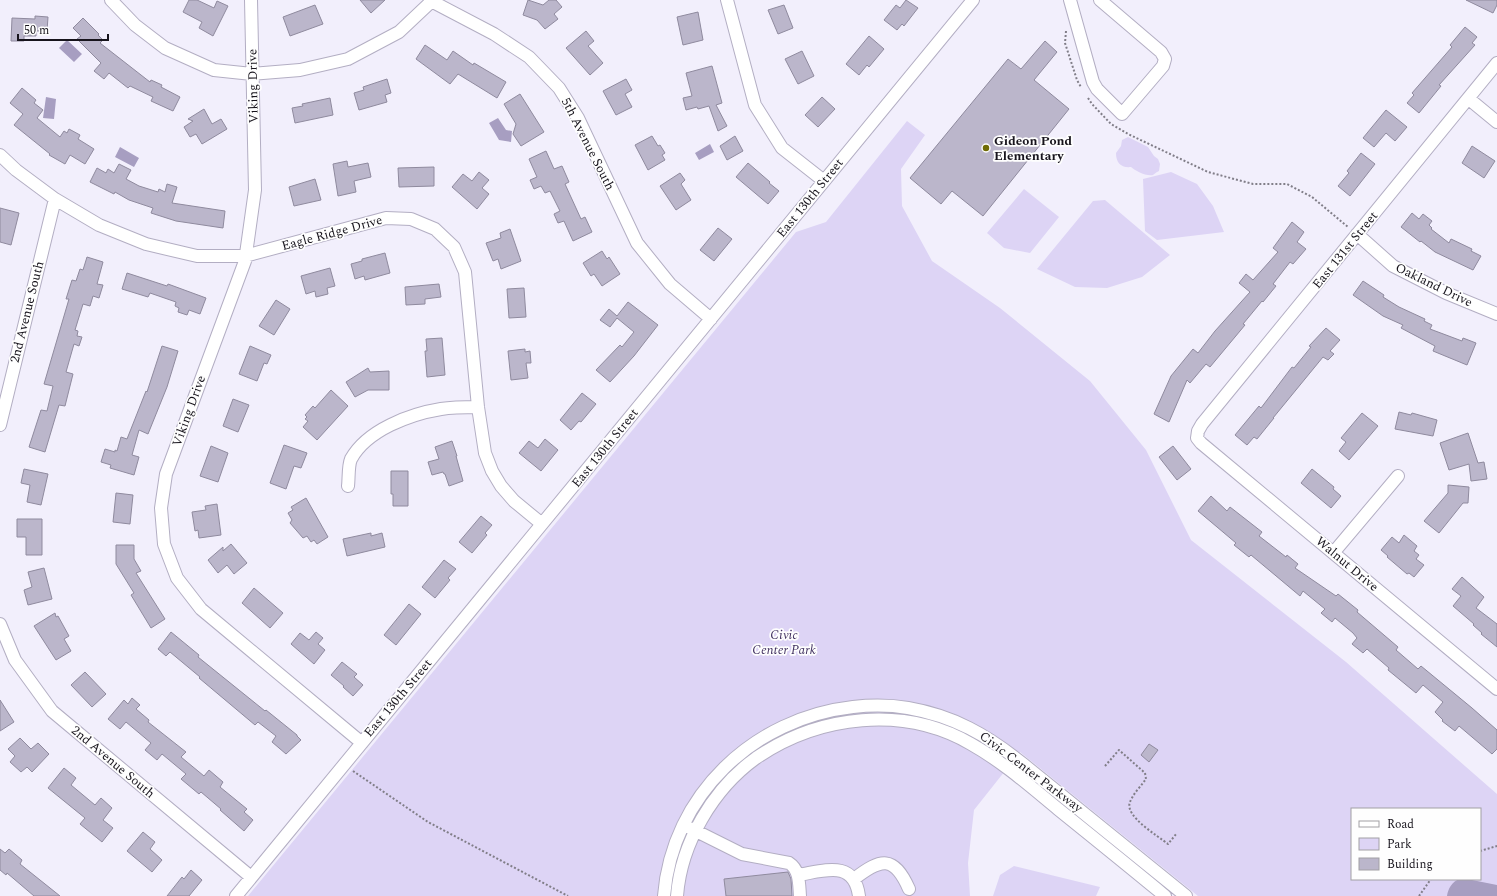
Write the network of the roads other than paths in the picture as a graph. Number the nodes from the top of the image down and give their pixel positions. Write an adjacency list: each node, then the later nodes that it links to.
1 (111, 0): 9 (street)
2 (251, 0): 9 (street, Viking Drive)
3 (727, 0): 13 (street)
4 (973, 0): 13 (street, East 130th Street)
5 (1070, 0): 6 (street)
6 (1100, 0)
7 (433, 1): 9 (street); 18 (street, 5th Avenue South)
8 (1497, 64): 10 (street, East 131st Street)
9 (252, 74): 16 (street, Viking Drive)
10 (1469, 99): 11 (street); 15 (street, East 131st Street)
11 (1497, 122)
12 (0, 156): 14 (street, Eagle Ridge Drive)
13 (824, 181): 18 (street, East 130th Street)
14 (55, 199): 16 (street, Eagle Ridge Drive); 20 (street, 2nd Avenue South)
15 (1357, 234): 17 (street, Oakland Drive); 21 (street, East 131st Street)
16 (245, 256): 19 (street, Eagle Ridge Drive); 28 (street, Viking Drive)
17 (1497, 314)
18 (711, 319): 24 (street, East 130th Street)
19 (478, 407): 23 (street); 24 (street, Eagle Ridge Drive)
20 (0, 425)
21 (1197, 438): 25 (street, Walnut Drive)
22 (1398, 476): 25 (street)
23 (348, 486)
24 (542, 524): 28 (street, East 130th Street)
25 (1334, 552): 27 (street, Walnut Drive)
26 (0, 624): 32 (street, 2nd Avenue South)
27 (1497, 689)
28 (362, 743): 32 (street, East 130th Street)
29 (683, 825): 30 (street); 36 (street, Civic Center Parkway); 41 (street, Civic Center Parkway)
30 (696, 831): 31 (street); 37 (street, Civic Center Parkway); 40 (street, Civic Center Parkway)
31 (798, 875): 33 (street); 38 (street)
32 (251, 877): 35 (street, East 130th Street)
33 (854, 879): 34 (street); 39 (street)
34 (909, 889)
35 (236, 896)
36 (664, 896)
37 (677, 896)
38 (800, 896)
39 (859, 896)
40 (1165, 896)
41 (1186, 896)

